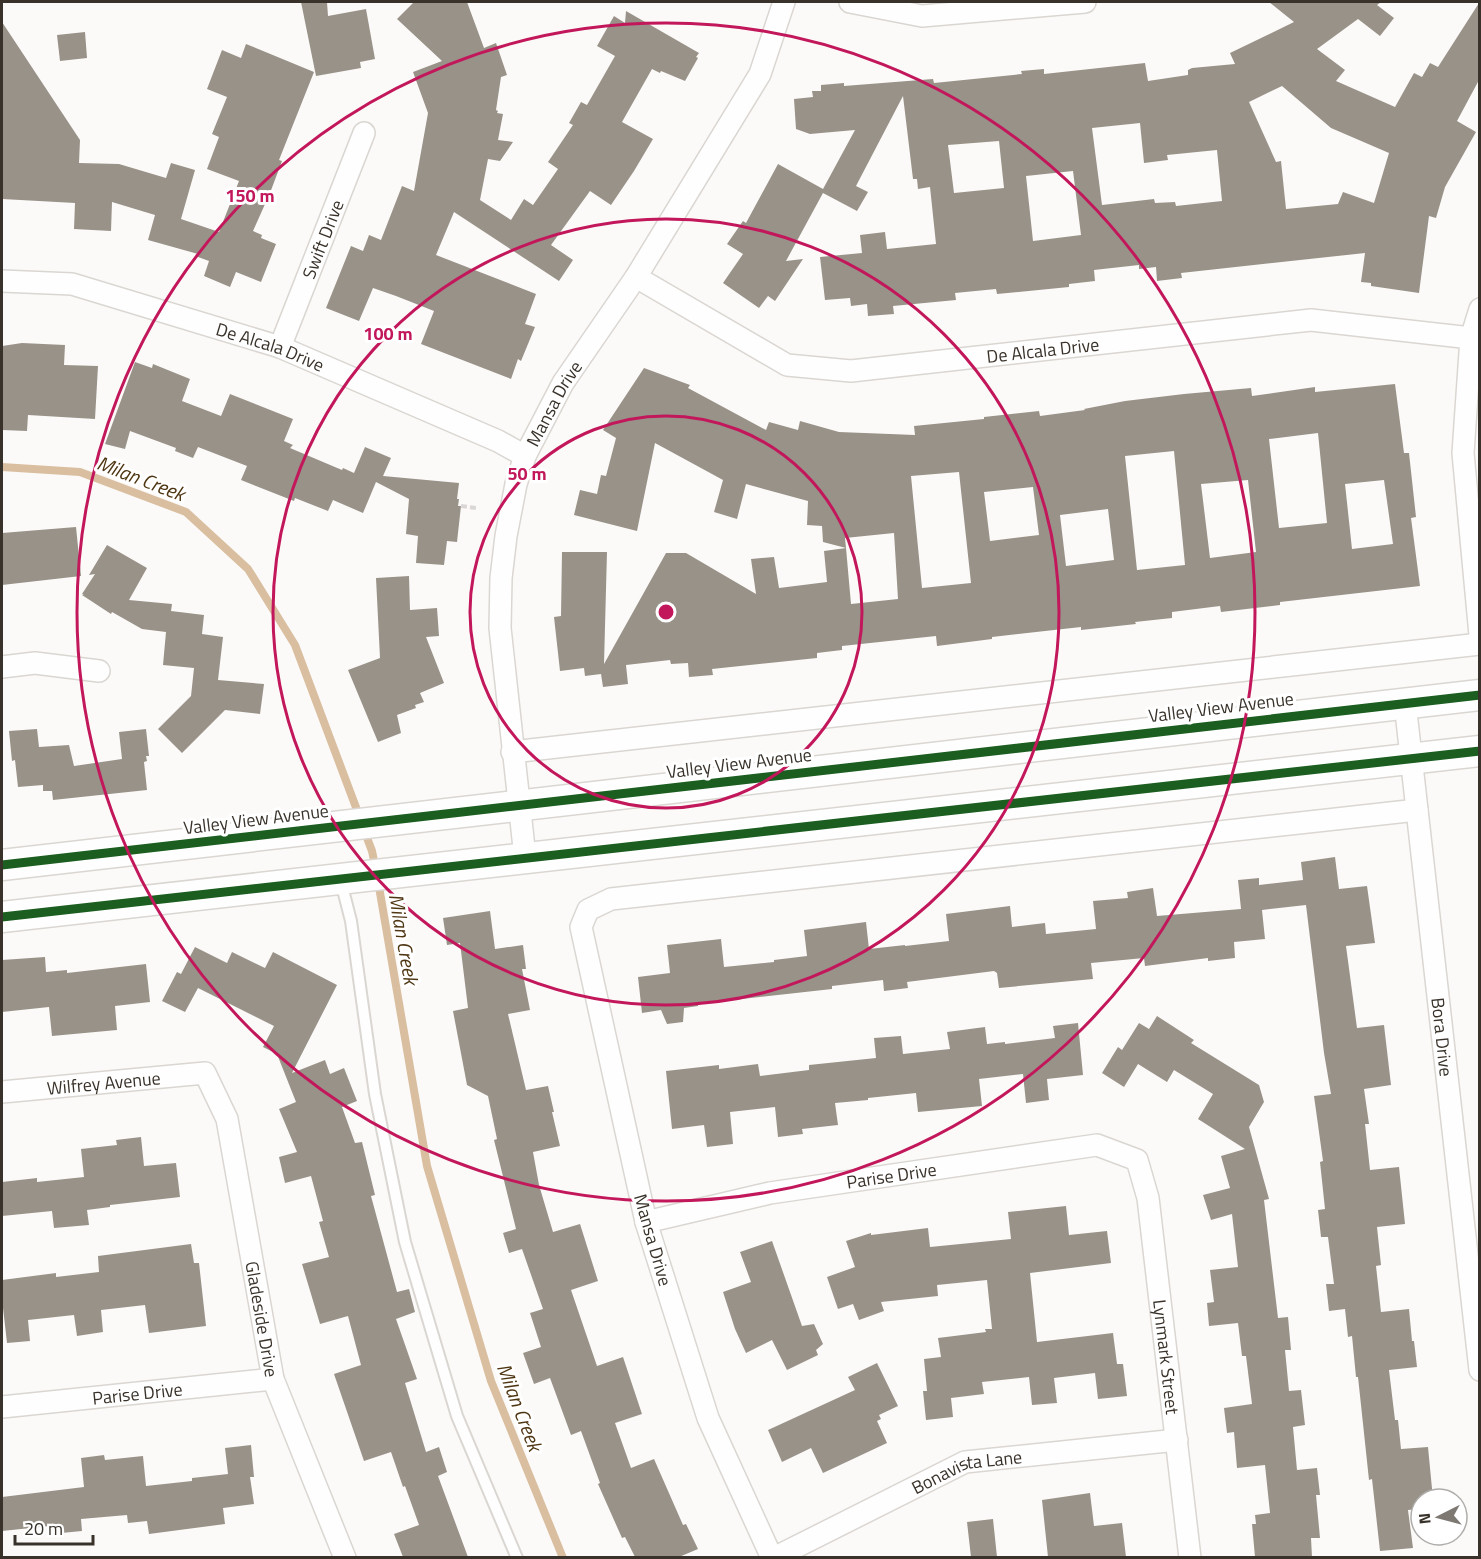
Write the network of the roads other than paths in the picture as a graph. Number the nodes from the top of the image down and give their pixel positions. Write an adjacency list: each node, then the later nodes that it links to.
1 (784, 2): 5 (street, Mansa Drive)
2 (850, 2): 3 (street)
3 (1085, 2)
4 (364, 134): 9 (street, Swift Drive)
5 (636, 277): 8 (street, De Alcala Drive); 10 (street, Mansa Drive)
6 (2, 281): 9 (street, De Alcala Drive)
7 (1479, 309): 8 (street)
8 (1471, 338): 11 (street)
9 (280, 347): 10 (street, De Alcala Drive)
10 (525, 456): 18 (street, Mansa Drive)
11 (1479, 635)
12 (1479, 644): 18 (street, Valley View Avenue)
13 (2, 667): 14 (street)
14 (99, 671)
15 (1479, 694): 16 (main road, Valley View Avenue)
16 (1405, 703): 19 (street, Bora Drive); 20 (main road, Valley View Avenue)
17 (1479, 751): 19 (main road)
18 (512, 752): 20 (street, Mansa Drive)
19 (1411, 758): 21 (street, Bora Drive); 22 (main road)
20 (518, 805): 22 (street, Mansa Drive); 23 (main road, Valley View Avenue)
21 (1417, 810): 29 (street, Mansa Drive); 30 (street, Bora Drive)
22 (525, 857): 24 (main road)
23 (2, 865)
24 (340, 878): 25 (main road); 35 (lane)
25 (2, 917)
26 (205, 1073): 27 (street, Wilfrey Avenue); 31 (street, Gladeside Drive)
27 (2, 1092)
28 (1137, 1160): 29 (street, Parise Drive); 33 (street, Lynmark Street)
29 (646, 1222): 36 (street, Mansa Drive)
30 (1479, 1370)
31 (273, 1379): 32 (street, Parise Drive); 34 (street, Gladeside Drive)
32 (2, 1407)
33 (1177, 1440): 36 (street, Bonavista Lane); 37 (street, Lynmark Street)
34 (345, 1557)
35 (517, 1557)
36 (773, 1557)
37 (1190, 1557)

